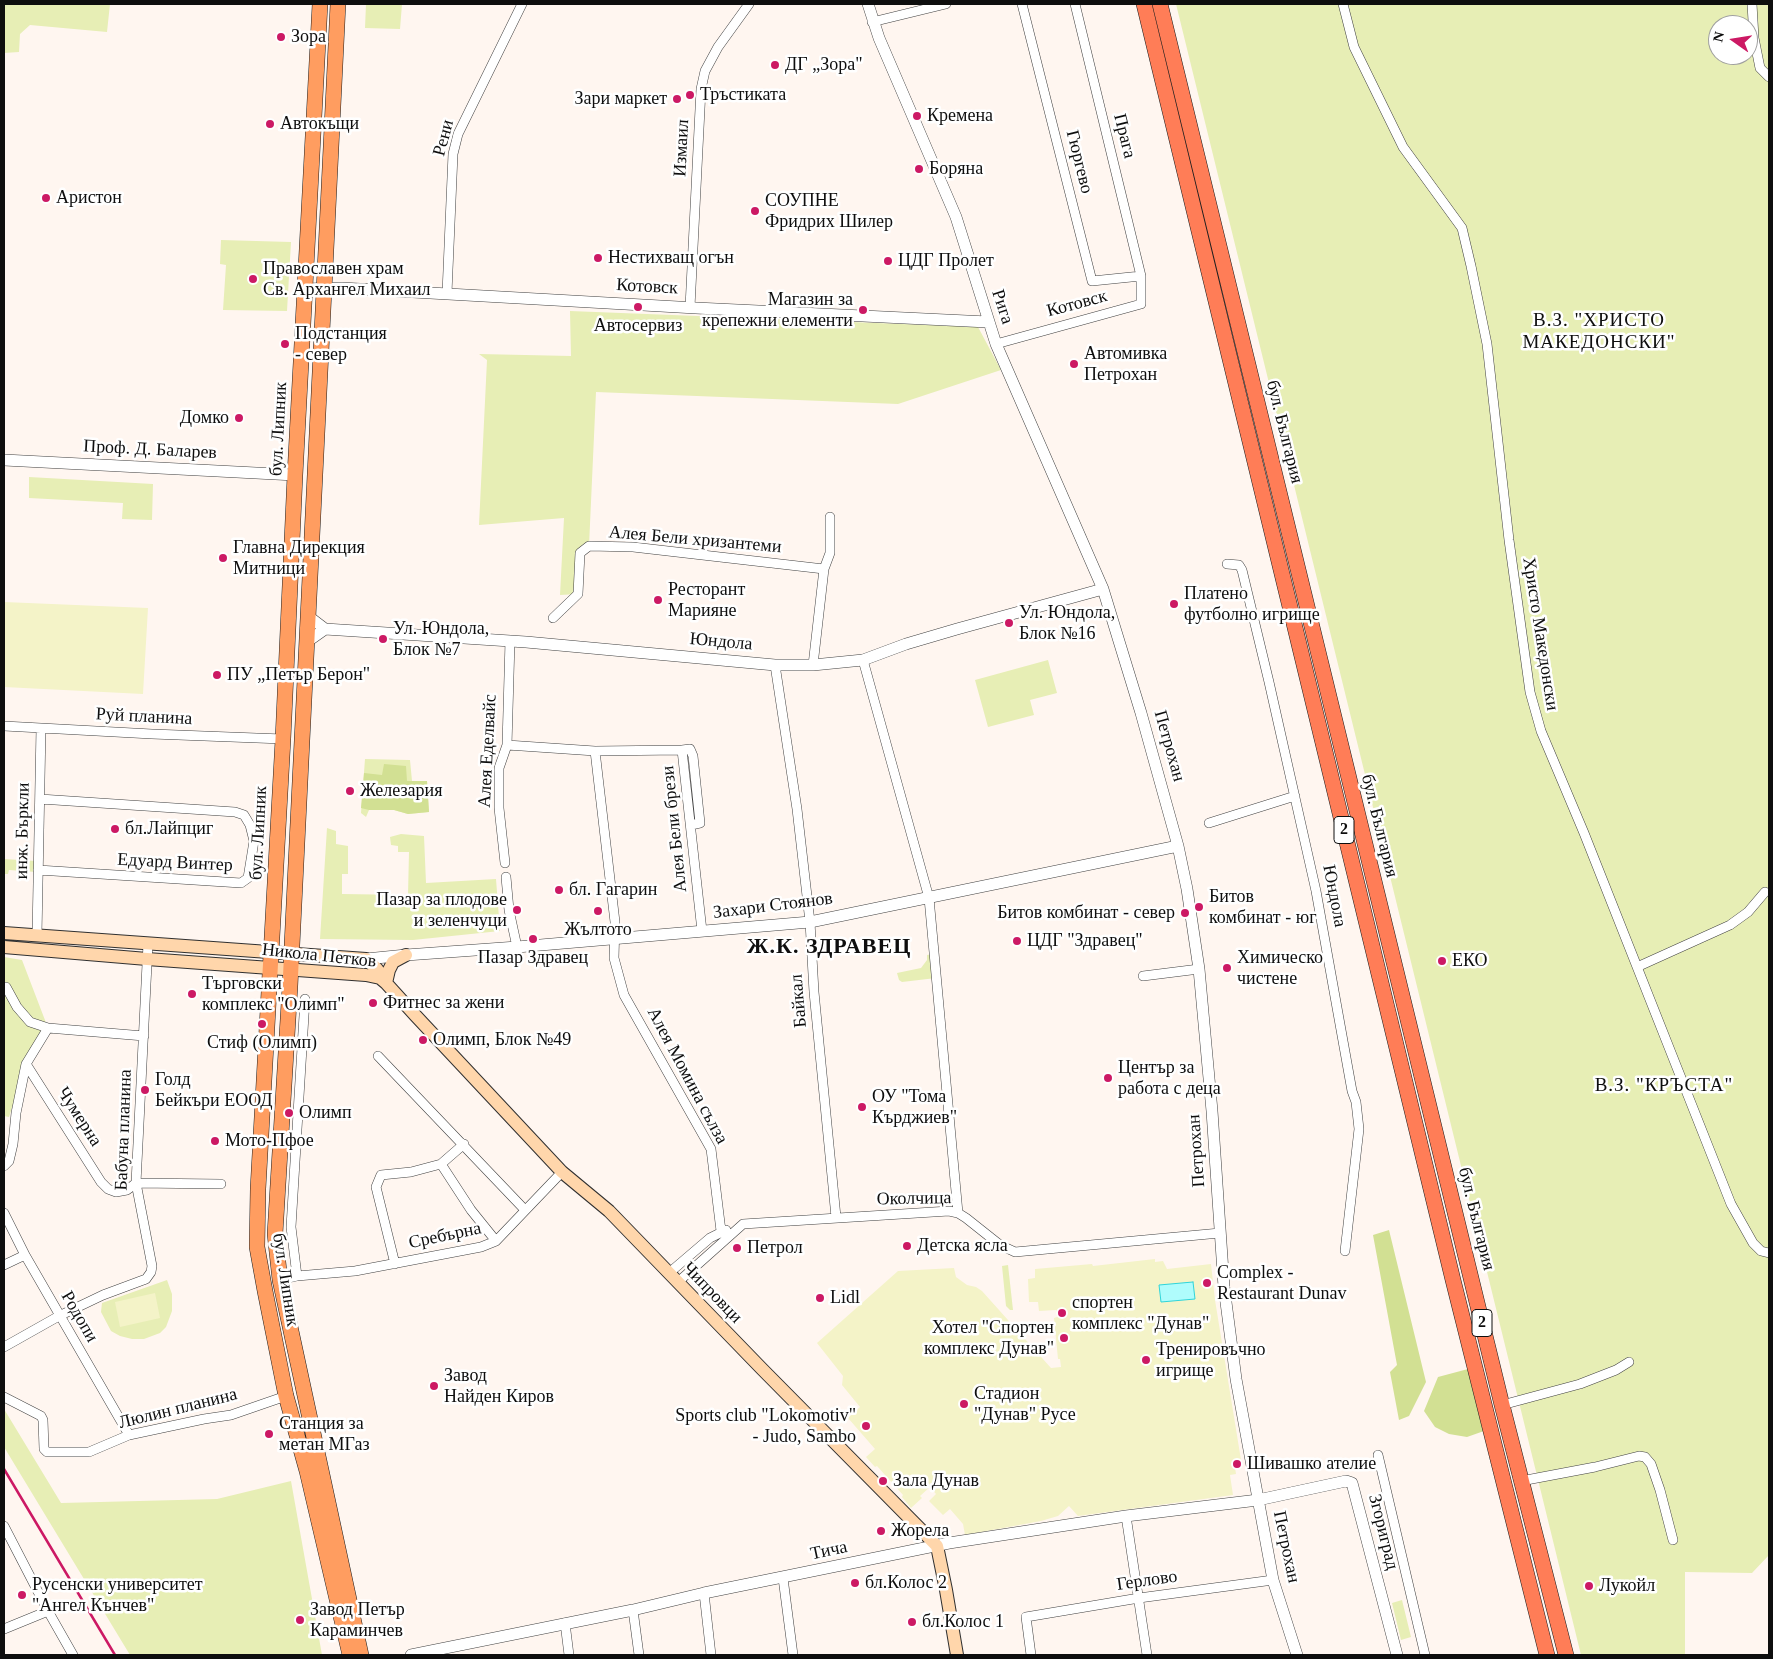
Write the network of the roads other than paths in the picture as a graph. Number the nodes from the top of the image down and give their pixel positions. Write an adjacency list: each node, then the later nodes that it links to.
1 (320, 4): 17 (main road, бул. Липник)
2 (338, 4): 16 (main road, бул. Липник)
3 (522, 4): 18 (street, Рени)
4 (749, 4): 19 (street, Измаил)
5 (868, 4): 13 (street, Рига)
6 (946, 4): 13 (street)
7 (1022, 4): 15 (street, Гюргево)
8 (1075, 4): 15 (street, Прага)
9 (1144, 4): 133 (highway, бул. България / 2)
10 (1160, 4): 102 (highway, бул. България / 2)
11 (1343, 4): 63 (street, Христо Македонски)
12 (1752, 4): 14 (street)
13 (872, 22): 20 (street, Рига)
14 (1769, 77)
15 (1141, 276): 21 (street, Котовск)
16 (323, 288): 17 (street, Котовск); 18 (street, Котовск); 28 (main road, бул. Липник)
17 (305, 289): 23 (main road, бул. Липник)
18 (447, 293): 19 (street, Котовск)
19 (690, 307): 20 (street, Котовск)
20 (988, 322): 21 (street, Рига)
21 (996, 344): 27 (street, Рига)
22 (4, 460): 23 (street, Проф. Д. Баларев)
23 (295, 475): 38 (main road, бул. Липник)
24 (830, 517): 26 (street)
25 (1228, 564): 41 (street, Юндола)
26 (824, 569): 29 (street, Алея Бели хризантеми); 35 (street)
27 (1103, 590): 33 (street, Юндола); 44 (street, Петрохан)
28 (308, 616): 30 (street); 31 (main road, бул. Липник)
29 (553, 618)
30 (325, 629): 31 (street); 32 (street, Юндола)
31 (308, 641): 59 (main road, бул. Липник)
32 (510, 641): 34 (street, Юндола); 39 (street, Алея Еделвайс)
33 (863, 660): 35 (street, Юндола); 49 (street)
34 (775, 664): 35 (street, Юндола); 50 (street, Байкал)
35 (813, 665)
36 (4, 726): 37 (street, Руй планина)
37 (42, 728): 38 (street, Руй планина); 42 (street, инж. Бъркли)
38 (284, 739): 58 (main road, бул. Липник)
39 (507, 746): 40 (street, Алея Бели брези); 45 (street, Алея Еделвайс)
40 (595, 751): 51 (street, Алея Бели брези); 54 (street)
41 (1295, 796): 43 (street); 89 (street, Юндола)
42 (40, 799): 46 (street, инж. Бъркли); 46 (street, Едуард Винтер)
43 (1209, 823)
44 (1178, 846): 49 (street, Захари Стоянов); 65 (street, Петрохан)
45 (505, 863)
46 (38, 870): 53 (street, инж. Бъркли)
47 (506, 876): 57 (street)
48 (1765, 892): 63 (street)
49 (929, 898): 50 (street, Захари Стоянов); 83 (street)
50 (810, 922): 51 (street, Захари Стоянов); 84 (street, Байкал)
51 (702, 931): 54 (street, Захари Стоянов)
52 (4, 933): 53 (main road, Никола Петков)
53 (37, 935): 55 (main road, Никола Петков)
54 (615, 940): 57 (street, Захари Стоянов); 86 (street, Алея Момина сълза)
55 (148, 944): 58 (main road, Никола Петков); 61 (street, Бабуна планина)
56 (4, 947): 61 (main road, Никола Петков)
57 (517, 948): 60 (street, Захари Стоянов)
58 (271, 953): 59 (main road, Никола Петков); 64 (main road, бул. Липник)
59 (292, 954): 62 (main road, Никола Петков); 66 (main road, бул. Липник)
60 (406, 955): 62 (street, Захари Стоянов); 68 (main road)
61 (148, 959): 64 (main road, Никола Петков); 72 (street, Бабуна планина)
62 (366, 960): 68 (main road, Никола Петков)
63 (1637, 967): 90 (street, Христо Македонски)
64 (270, 968): 66 (main road, Никола Петков); 100 (main road, бул. Липник)
65 (1199, 969): 67 (street); 87 (street, Петрохан)
66 (291, 970): 68 (main road, Никола Петков); 96 (main road, бул. Липник)
67 (1143, 976)
68 (386, 983): 78 (main road, Чипровци)
69 (4, 987): 71 (street)
70 (305, 999): 94 (street)
71 (48, 1028): 72 (street); 74 (street)
72 (144, 1036): 79 (street, Бабуна планина)
73 (378, 1056): 75 (street)
74 (26, 1064): 77 (street); 79 (street, Чумерна)
75 (464, 1144): 76 (street); 81 (street)
76 (441, 1164): 88 (street); 92 (street)
77 (4, 1166)
78 (562, 1172): 81 (street, Сребърна); 95 (main road, Чипровци)
79 (136, 1183): 80 (street, Чумерна); 97 (street, Бабуна планина)
80 (221, 1184)
81 (526, 1210): 88 (street, Сребърна)
82 (4, 1213): 91 (street, Родопи)
83 (958, 1213): 84 (street, Околчица); 87 (street, Околчица)
84 (836, 1217): 85 (street, Околчица)
85 (742, 1224): 86 (street, Околчица); 95 (street)
86 (721, 1231): 95 (street)
87 (1220, 1233): 106 (street, Петрохан)
88 (496, 1241): 92 (street, Сребърна)
89 (1345, 1251)
90 (1769, 1253)
91 (25, 1255): 93 (street); 97 (street, Родопи)
92 (395, 1264): 94 (street, Сребърна)
93 (4, 1265)
94 (297, 1276): 96 (street, Сребърна)
95 (674, 1278): 110 (main road, Чипровци)
96 (280, 1280): 121 (main road, бул. Липник)
97 (59, 1316): 98 (street, Бабуна планина); 103 (street, Родопи)
98 (4, 1346)
99 (1629, 1362): 102 (street)
100 (286, 1396): 103 (street, Люлин планина); 120 (main road, бул. Липник)
101 (4, 1397): 103 (street, Люлин планина)
102 (1502, 1405): 105 (highway, бул. България / 2)
103 (129, 1436)
104 (1378, 1455): 132 (street)
105 (1521, 1481): 109 (street); 134 (highway, бул. България / 2)
106 (1258, 1500): 107 (street, Тича); 112 (street, Петрохан); 131 (street, Згориград)
107 (1126, 1516): 110 (street, Тича); 114 (street)
108 (4, 1526): 116 (street)
109 (1673, 1540)
110 (937, 1546): 111 (street, Тича); 127 (main road)
111 (783, 1578): 113 (street, Тича); 126 (street)
112 (1273, 1580): 114 (street, Герлово); 130 (street, Петрохан)
113 (704, 1593): 115 (street, Тича); 125 (street)
114 (1139, 1598): 128 (street, Герлово); 129 (street)
115 (633, 1610): 117 (street, Тича); 124 (street)
116 (48, 1611): 118 (street); 119 (street)
117 (565, 1623): 122 (street, Тича); 123 (street)
118 (4, 1629)
119 (73, 1655)
120 (350, 1655)
121 (361, 1655)
122 (411, 1655)
123 (569, 1655)
124 (639, 1655)
125 (711, 1655)
126 (793, 1655)
127 (957, 1655)
128 (1031, 1655)
129 (1147, 1655)
130 (1297, 1655)
131 (1396, 1655)
132 (1425, 1655)
133 (1547, 1655)
134 (1566, 1655)

